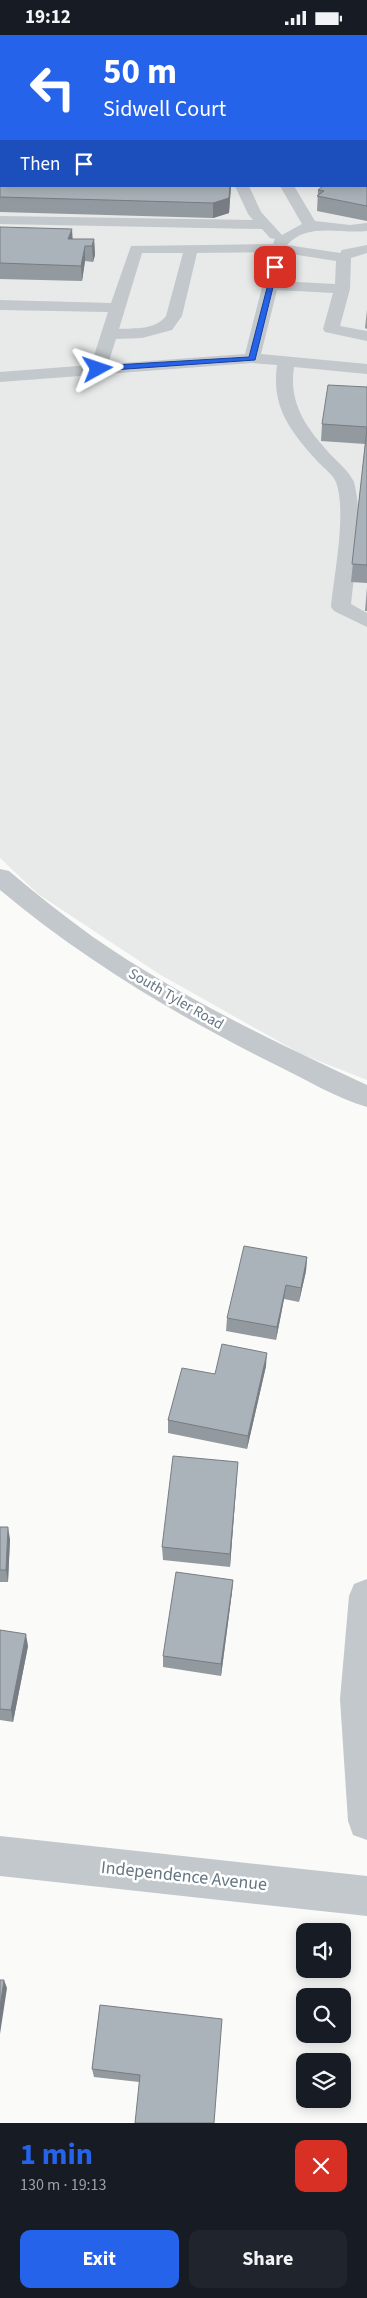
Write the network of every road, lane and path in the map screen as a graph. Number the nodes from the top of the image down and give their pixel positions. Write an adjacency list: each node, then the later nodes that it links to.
1 (242, 187): 4 (street)
2 (288, 187): 5 (street)
3 (0, 220): 4 (street)
4 (266, 225): 7 (street)
5 (310, 225): 6 (street); 7 (street)
6 (367, 227)
7 (280, 245): 8 (street); 10 (street); 11 (street)
8 (191, 249): 14 (street); 15 (street)
9 (367, 249): 10 (street)
10 (344, 258): 12 (street)
11 (270, 285): 12 (street); 17 (street)
12 (342, 289): 16 (street)
13 (0, 305): 14 (street)
14 (118, 308): 15 (street)
15 (109, 334): 20 (street)
16 (367, 336)
17 (252, 358): 18 (street); 20 (street)
18 (286, 362): 19 (street); 22 (street)
19 (365, 363)
20 (98, 369): 21 (street)
21 (0, 377)
22 (367, 621)
23 (0, 877): 24 (street, South Tyler Road)
24 (367, 1097)
25 (367, 1596): 26 (street)
26 (367, 1821)
27 (0, 1856): 28 (street, Independence Avenue)
28 (367, 1896)

